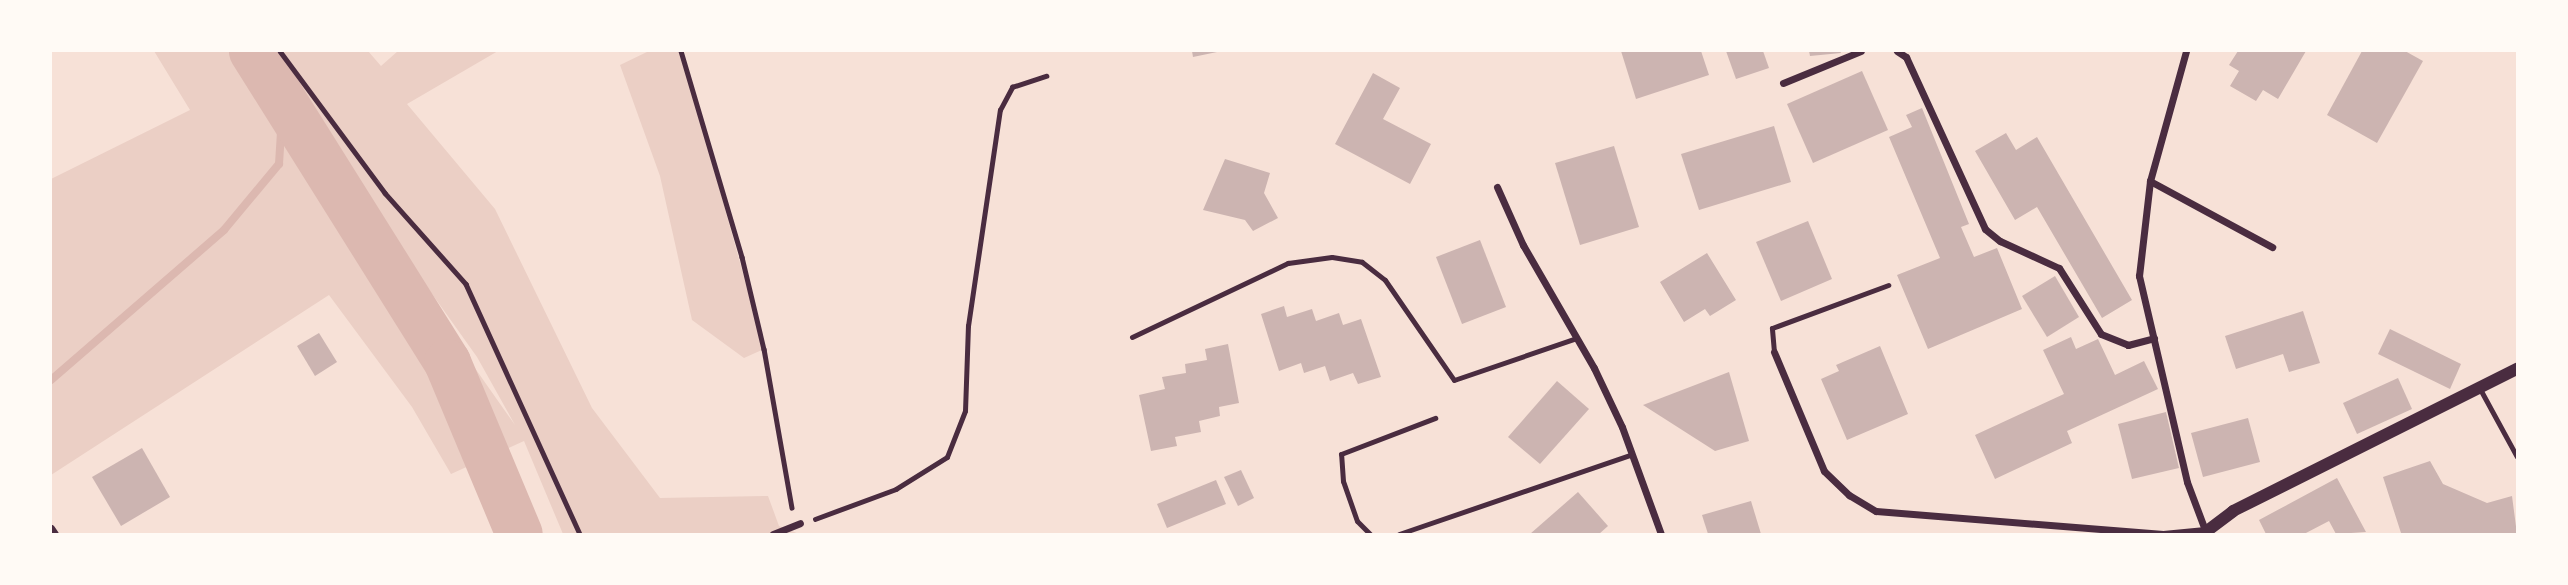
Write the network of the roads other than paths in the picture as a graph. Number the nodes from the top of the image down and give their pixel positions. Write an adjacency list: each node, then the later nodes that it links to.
1 (1861, 51): 4 (street)
2 (1897, 51): 11 (street)
3 (2186, 51): 5 (street)
4 (1783, 83)
5 (2150, 181): 7 (street); 11 (street)
6 (1497, 187): 10 (street)
7 (2272, 247)
8 (1888, 285): 12 (lane)
9 (1132, 337): 10 (lane)
10 (1577, 338): 16 (street)
11 (2154, 338): 20 (street)
12 (1774, 352): 20 (street)
13 (2517, 369): 14 (street)
14 (2479, 387): 17 (lane); 20 (street)
15 (1435, 418): 23 (lane)
16 (1632, 454): 24 (lane); 25 (street)
17 (2517, 457)
18 (800, 523): 22 (street)
19 (51, 527): 21 (street)
20 (2204, 532)
21 (55, 534)
22 (773, 534)
23 (1370, 534)
24 (1399, 534)
25 (1661, 534)

